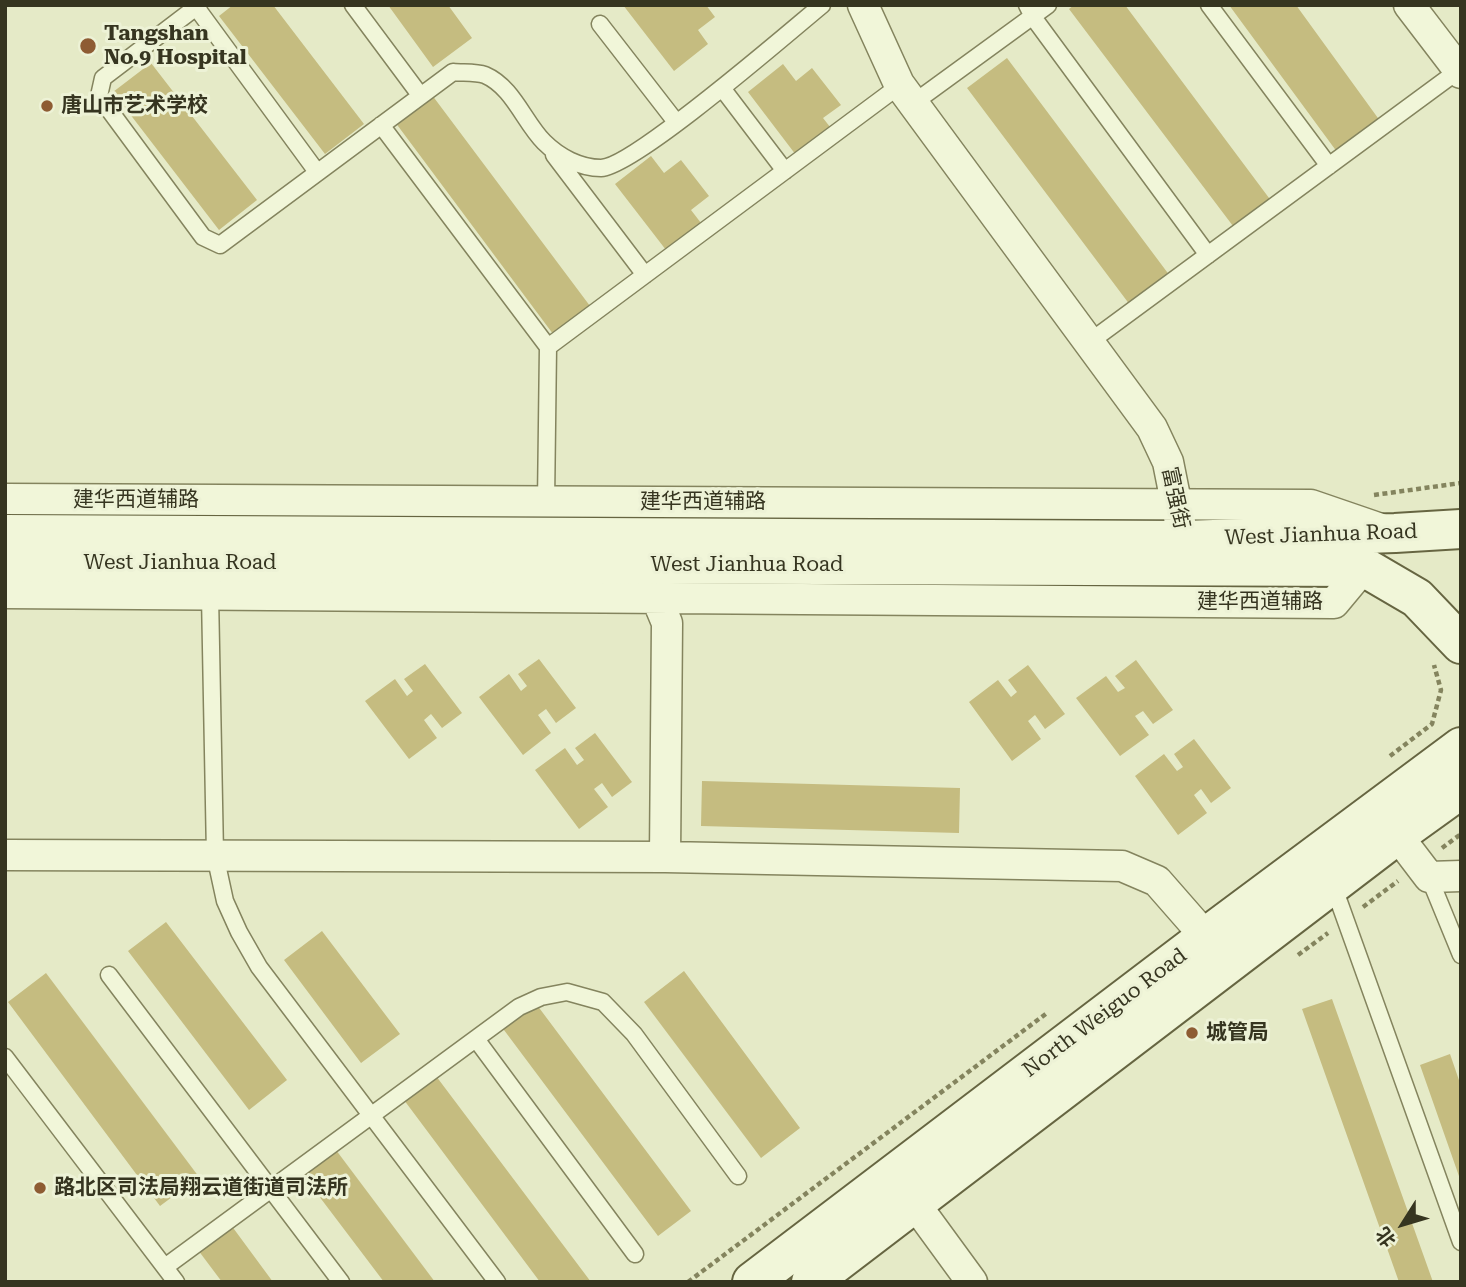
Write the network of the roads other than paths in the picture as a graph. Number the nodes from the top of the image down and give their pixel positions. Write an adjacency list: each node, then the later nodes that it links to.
1 (352, 5): 14 (lane)
2 (822, 5): 12 (lane)
3 (863, 5): 13 (street, 富强街)
4 (873, 5): 13 (street, 富强街)
5 (1048, 5): 9 (lane)
6 (1209, 5): 18 (lane)
7 (1409, 5): 11 (street)
8 (197, 6): 20 (lane); 20 (lane)
9 (1030, 11): 13 (lane); 21 (lane)
10 (600, 24): 15 (lane)
11 (1460, 71): 18 (lane)
12 (722, 88): 15 (lane); 19 (lane)
13 (908, 88): 19 (lane); 23 (street, 富强街); 27 (street, 富强街)
14 (420, 95): 16 (lane); 17 (lane)
15 (676, 122): 17 (lane)
16 (380, 125): 20 (lane); 24 (lane)
17 (544, 142): 22 (lane)
18 (1329, 166): 21 (lane)
19 (785, 171): 22 (lane)
20 (317, 172)
21 (1208, 255): 23 (lane)
22 (645, 275): 24 (lane)
23 (1095, 338): 27 (street, 富强街)
24 (548, 347): 26 (lane)
25 (5, 499): 26 (street, 建华西道辅路)
26 (546, 502): 27 (street, 建华西道辅路)
27 (1182, 516): 28 (main road, West Jianhua Road); 29 (main road, West Jianhua Road)
28 (1461, 529)
29 (5, 534)
30 (5, 562): 31 (main road, West Jianhua Road)
31 (624, 565): 32 (main road, West Jianhua Road); 35 (street)
32 (1364, 567): 35 (street, 建华西道辅路); 36 (main road, West Jianhua Road)
33 (5, 593): 34 (street, 建华西道辅路)
34 (210, 595): 35 (street, 建华西道辅路); 41 (lane)
35 (657, 599): 42 (street)
36 (1446, 649)
37 (1461, 747): 46 (main road, North Weiguo Road)
38 (1461, 789): 39 (main road, North Weiguo Road)
39 (1397, 835): 44 (street); 45 (main road, North Weiguo Road)
40 (5, 855): 41 (street)
41 (215, 855): 42 (street); 51 (lane)
42 (665, 857): 46 (street)
43 (1461, 876): 44 (street)
44 (1429, 877): 47 (lane)
45 (1333, 885): 54 (main road, North Weiguo Road); 55 (lane)
46 (1206, 937): 61 (main road, North Weiguo Road)
47 (1461, 955)
48 (109, 975): 53 (lane)
49 (476, 1039): 51 (lane); 52 (lane); 56 (lane)
50 (5, 1057): 57 (lane)
51 (373, 1115): 53 (lane); 60 (lane)
52 (738, 1176)
53 (271, 1189): 57 (lane); 59 (lane)
54 (915, 1204): 62 (main road, North Weiguo Road); 63 (street)
55 (1461, 1242)
56 (635, 1254)
57 (165, 1267): 58 (lane)
58 (176, 1282)
59 (341, 1282)
60 (497, 1282)
61 (752, 1282)
62 (811, 1282)
63 (972, 1282)

